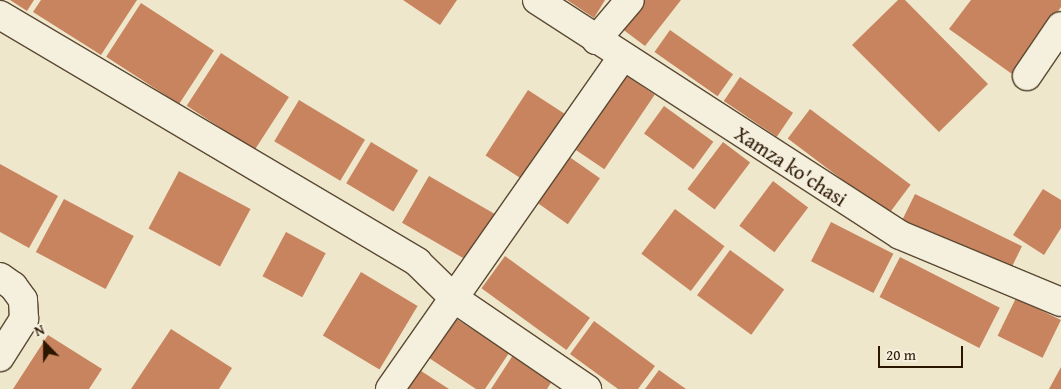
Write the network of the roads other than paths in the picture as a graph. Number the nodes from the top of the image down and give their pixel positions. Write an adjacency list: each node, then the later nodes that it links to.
1 (537, 0): 5 (street, Xamza ko'chasi)
2 (630, 0): 5 (street)
3 (0, 15): 9 (street)
4 (1061, 26): 7 (street)
5 (596, 40): 6 (street, Xamza ko'chasi)
6 (622, 58): 9 (street); 10 (street, Xamza ko'chasi)
7 (1027, 76)
8 (0, 277): 11 (street)
9 (455, 299): 12 (street); 13 (street)
10 (1061, 302)
11 (0, 356)
12 (390, 389)
13 (587, 389)

